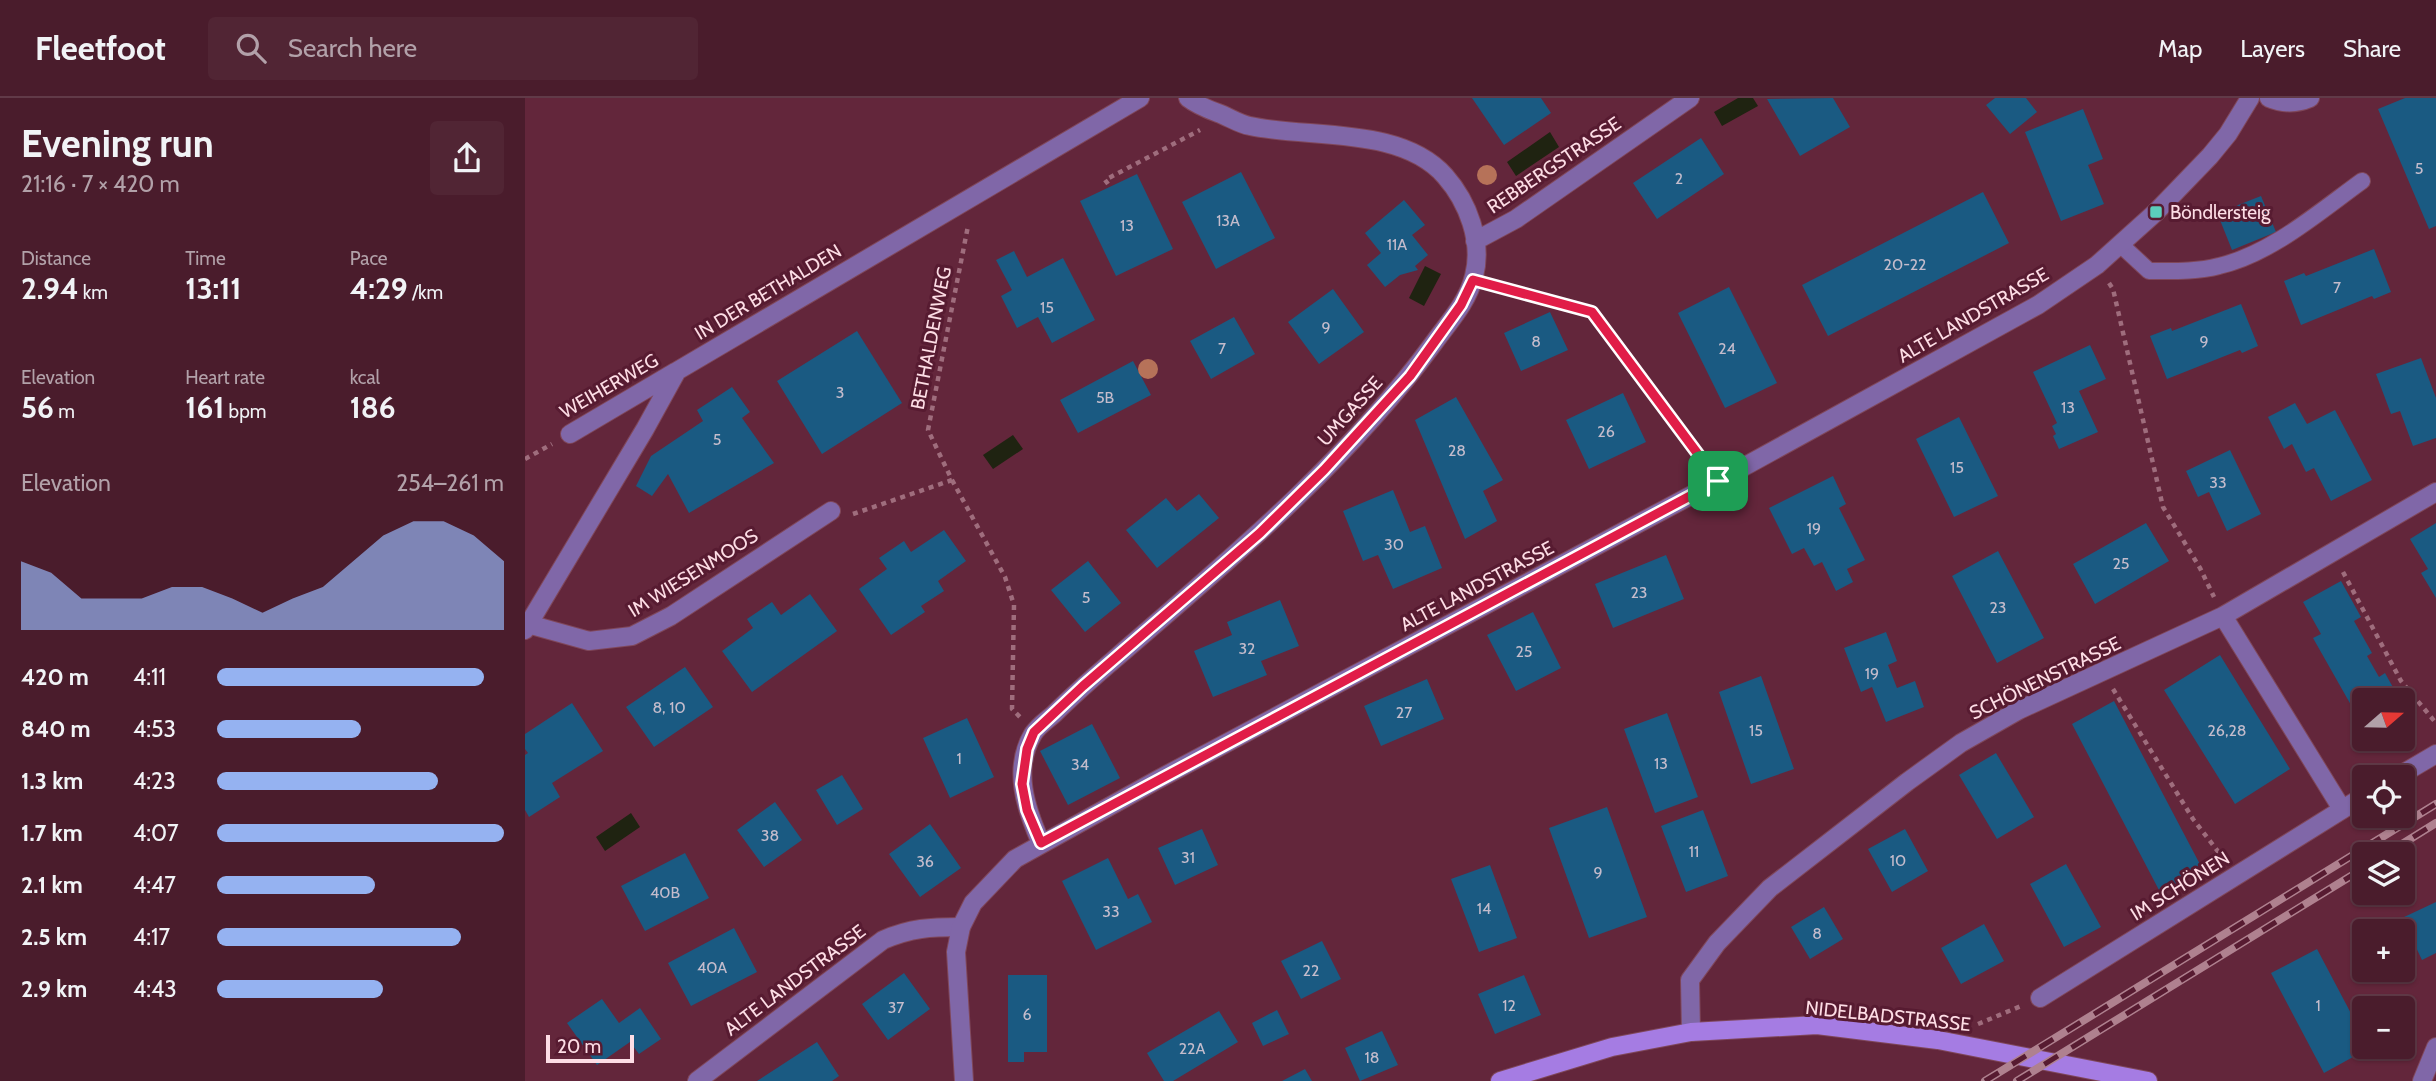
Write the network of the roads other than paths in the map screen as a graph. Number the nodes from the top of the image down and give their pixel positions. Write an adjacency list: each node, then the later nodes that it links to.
1 (1140, 98): 10 (street, IN DER BETHALDEN)
2 (1188, 98): 8 (street, UMGASSE)
3 (1690, 98): 8 (street, REBBERGSTRASSE)
4 (2250, 98): 9 (street, ALTE LANDSTRASSE)
5 (2269, 98): 6 (street)
6 (2310, 98)
7 (2361, 181): 9 (lane)
8 (1475, 241): 20 (street, UMGASSE)
9 (2122, 245): 20 (street, ALTE LANDSTRASSE)
10 (677, 371): 11 (street, WEIHERWEG); 15 (street)
11 (570, 434)
12 (2436, 492): 14 (street, SCHÖNENSTRASSE)
13 (831, 510): 15 (street, IM WIESENMOOS)
14 (2223, 616): 19 (street); 23 (street, SCHÖNENSTRASSE)
15 (527, 627)
16 (2436, 754): 17 (street)
17 (2415, 766)
18 (2352, 803): 19 (street, IM SCHÖNEN)
19 (2342, 809): 22 (street, IM SCHÖNEN)
20 (1041, 843): 21 (street, ALTE LANDSTRASSE)
21 (961, 927): 25 (street, ALTE LANDSTRASSE); 26 (street)
22 (2040, 998)
23 (1691, 1032): 27 (main road, NIDELBADSTRASSE); 28 (main road, NIDELBADSTRASSE)
24 (2436, 1047): 29 (street)
25 (704, 1079)
26 (964, 1081)
27 (1500, 1081)
28 (2148, 1081)
29 (2422, 1081)

